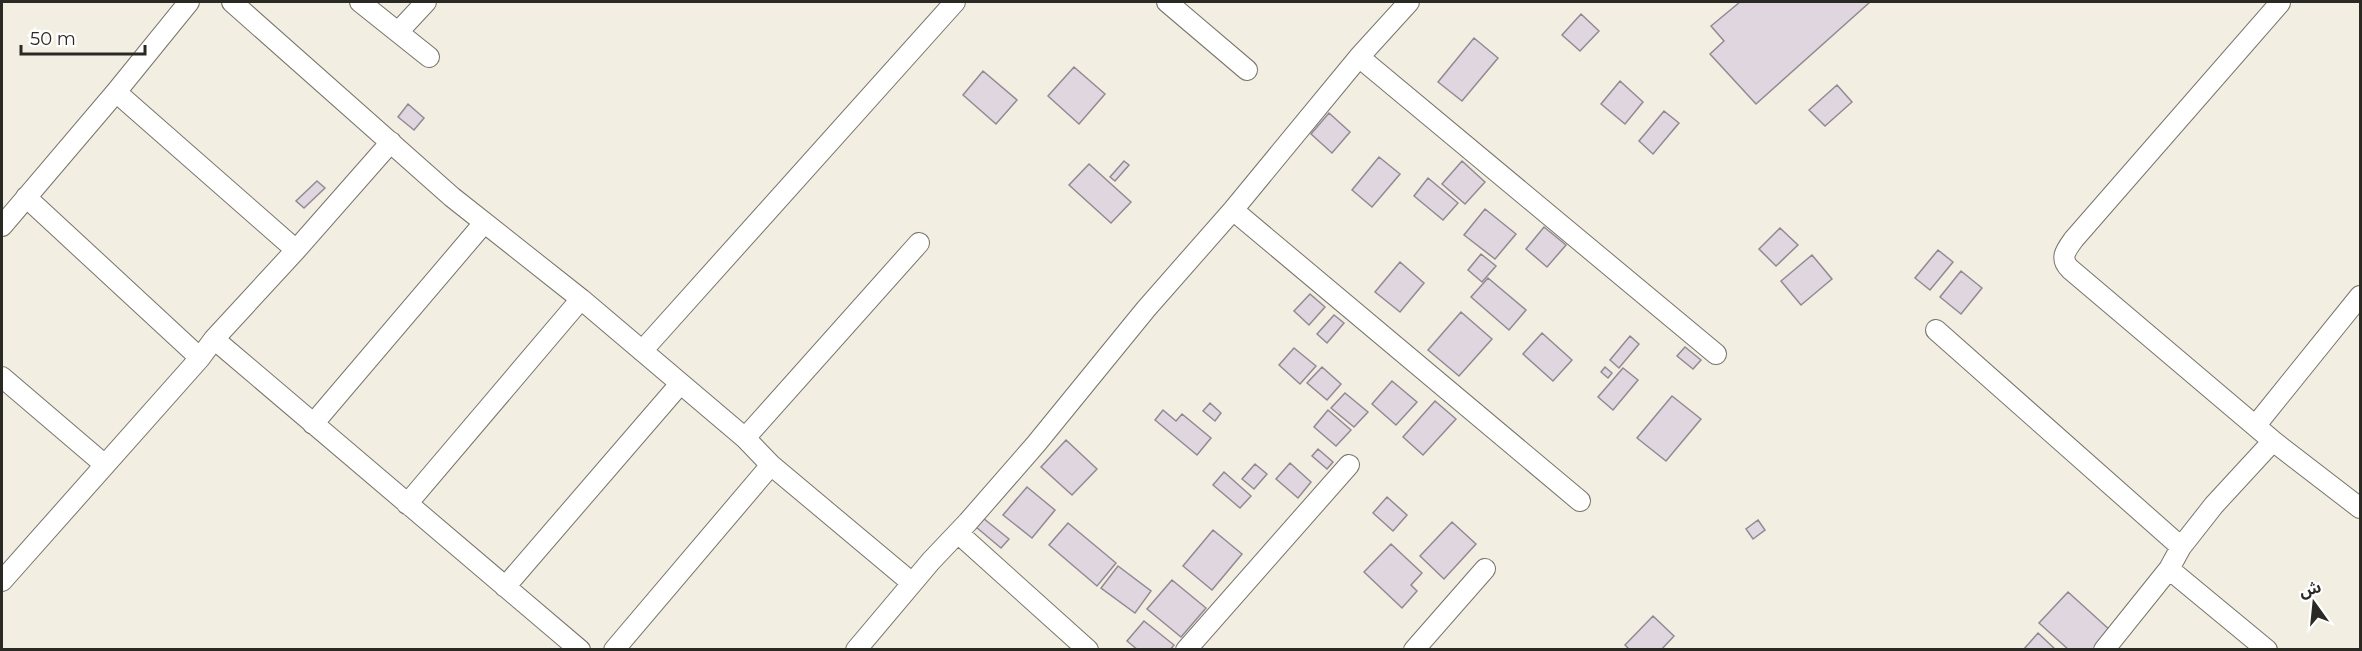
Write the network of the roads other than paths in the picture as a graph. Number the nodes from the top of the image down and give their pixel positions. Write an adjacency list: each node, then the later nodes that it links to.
1 (189, 2): 13 (street)
2 (232, 2): 14 (street)
3 (360, 2): 9 (street)
4 (426, 2): 9 (street)
5 (955, 2): 25 (street)
6 (1167, 2): 12 (street)
7 (1410, 2): 11 (street)
8 (2280, 3): 31 (street)
9 (398, 32): 10 (street)
10 (429, 57)
11 (1359, 57): 16 (street); 26 (street)
12 (1247, 70)
13 (116, 92): 15 (street); 20 (street)
14 (391, 142): 17 (street); 20 (street)
15 (26, 197): 18 (street); 27 (street)
16 (1233, 210): 37 (street); 40 (street)
17 (484, 223): 22 (street); 30 (street)
18 (2, 226)
19 (919, 243): 32 (street)
20 (296, 250): 24 (street)
21 (2361, 296): 31 (street)
22 (581, 299): 25 (street); 38 (street)
23 (1936, 330): 41 (street)
24 (214, 339): 27 (street); 30 (street)
25 (642, 351): 29 (street)
26 (1716, 354)
27 (200, 358): 34 (street)
28 (2, 377): 34 (street)
29 (680, 384): 32 (street); 46 (street)
30 (313, 424): 38 (street)
31 (2256, 425): 33 (street)
32 (745, 438): 35 (street)
33 (2273, 441): 39 (street); 41 (street)
34 (105, 465): 44 (street)
35 (771, 465): 45 (street); 48 (street)
36 (1349, 465): 51 (street)
37 (1580, 501)
38 (407, 504): 46 (street)
39 (2359, 505)
40 (958, 533): 45 (street); 50 (street)
41 (2181, 547): 43 (street)
42 (1485, 569): 52 (street)
43 (2169, 569): 53 (street); 54 (street)
44 (4, 574)
45 (912, 584): 49 (street)
46 (505, 587): 47 (street)
47 (580, 650)
48 (614, 650)
49 (856, 650)
50 (1088, 650)
51 (1186, 650)
52 (1414, 650)
53 (2104, 650)
54 (2267, 650)

